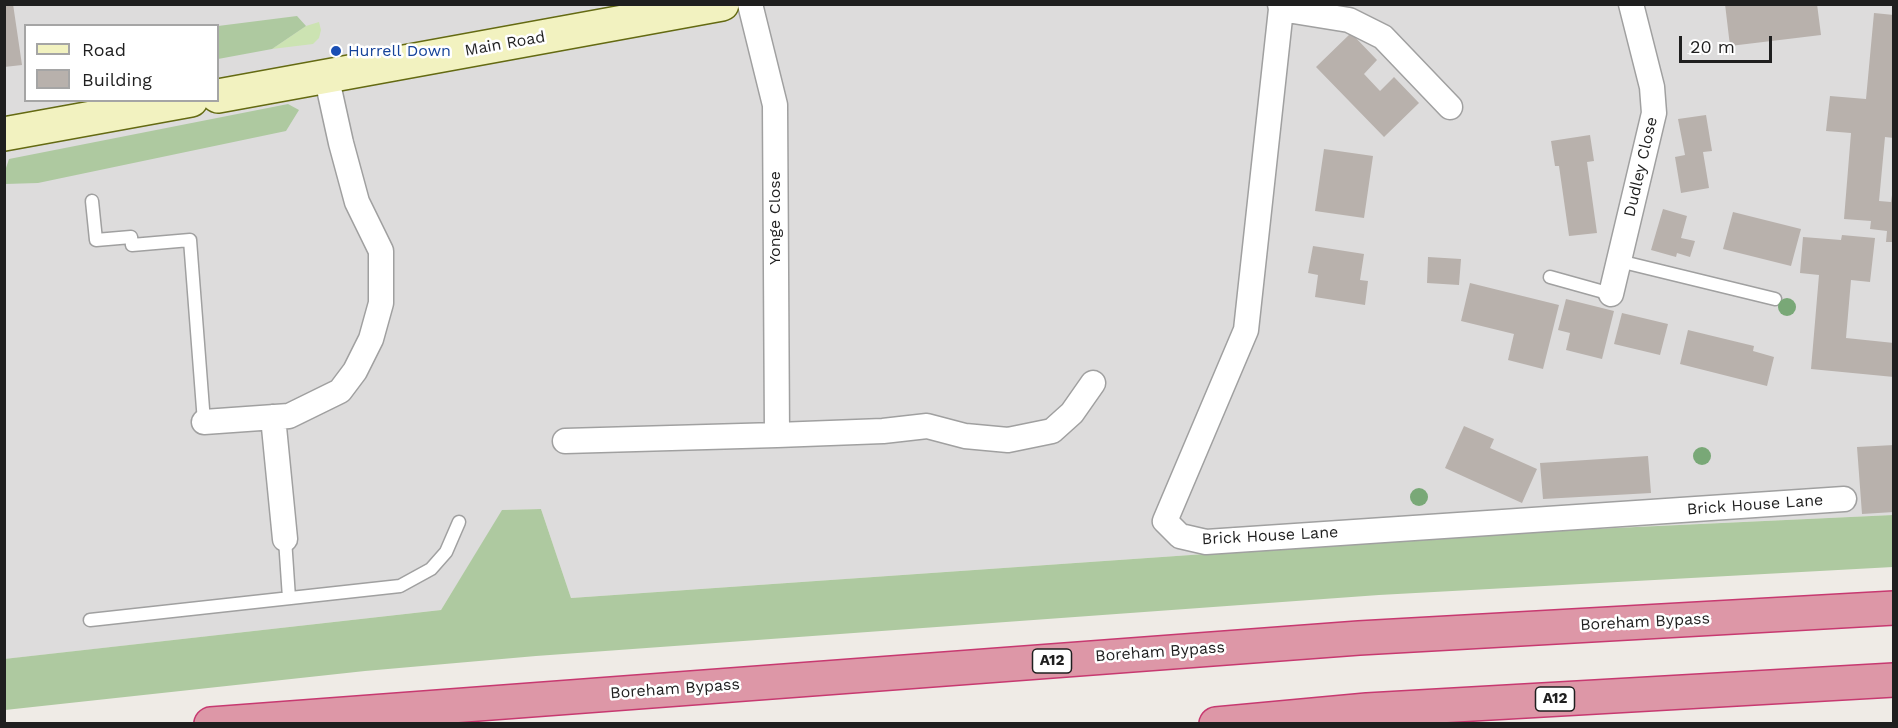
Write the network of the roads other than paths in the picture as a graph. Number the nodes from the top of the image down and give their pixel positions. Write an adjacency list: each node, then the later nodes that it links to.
1 (722, 4): 5 (main road, Main Road)
2 (750, 4): 18 (street, Yonge Close)
3 (1631, 4): 11 (street, Dudley Close)
4 (1280, 7): 8 (street); 20 (street, Brick House Lane)
5 (326, 75): 6 (main road, Main Road); 16 (street)
6 (219, 96)
7 (180, 102): 9 (main road)
8 (1450, 107)
9 (4, 134)
10 (92, 201): 17 (lane)
11 (1619, 261): 13 (street, Dudley Close); 14 (lane)
12 (1550, 277): 13 (lane)
13 (1611, 294)
14 (1775, 298)
15 (1093, 383): 18 (street)
16 (273, 417): 17 (street); 22 (street)
17 (204, 422)
18 (777, 435): 19 (street)
19 (565, 441)
20 (1844, 499)
21 (459, 522): 23 (lane)
22 (285, 539): 23 (lane)
23 (289, 598): 25 (lane)
24 (1893, 608): 27 (highway, Boreham Bypass / A12)
25 (90, 620)
26 (1893, 680): 28 (highway, A12)
27 (212, 723)
28 (1216, 723)

